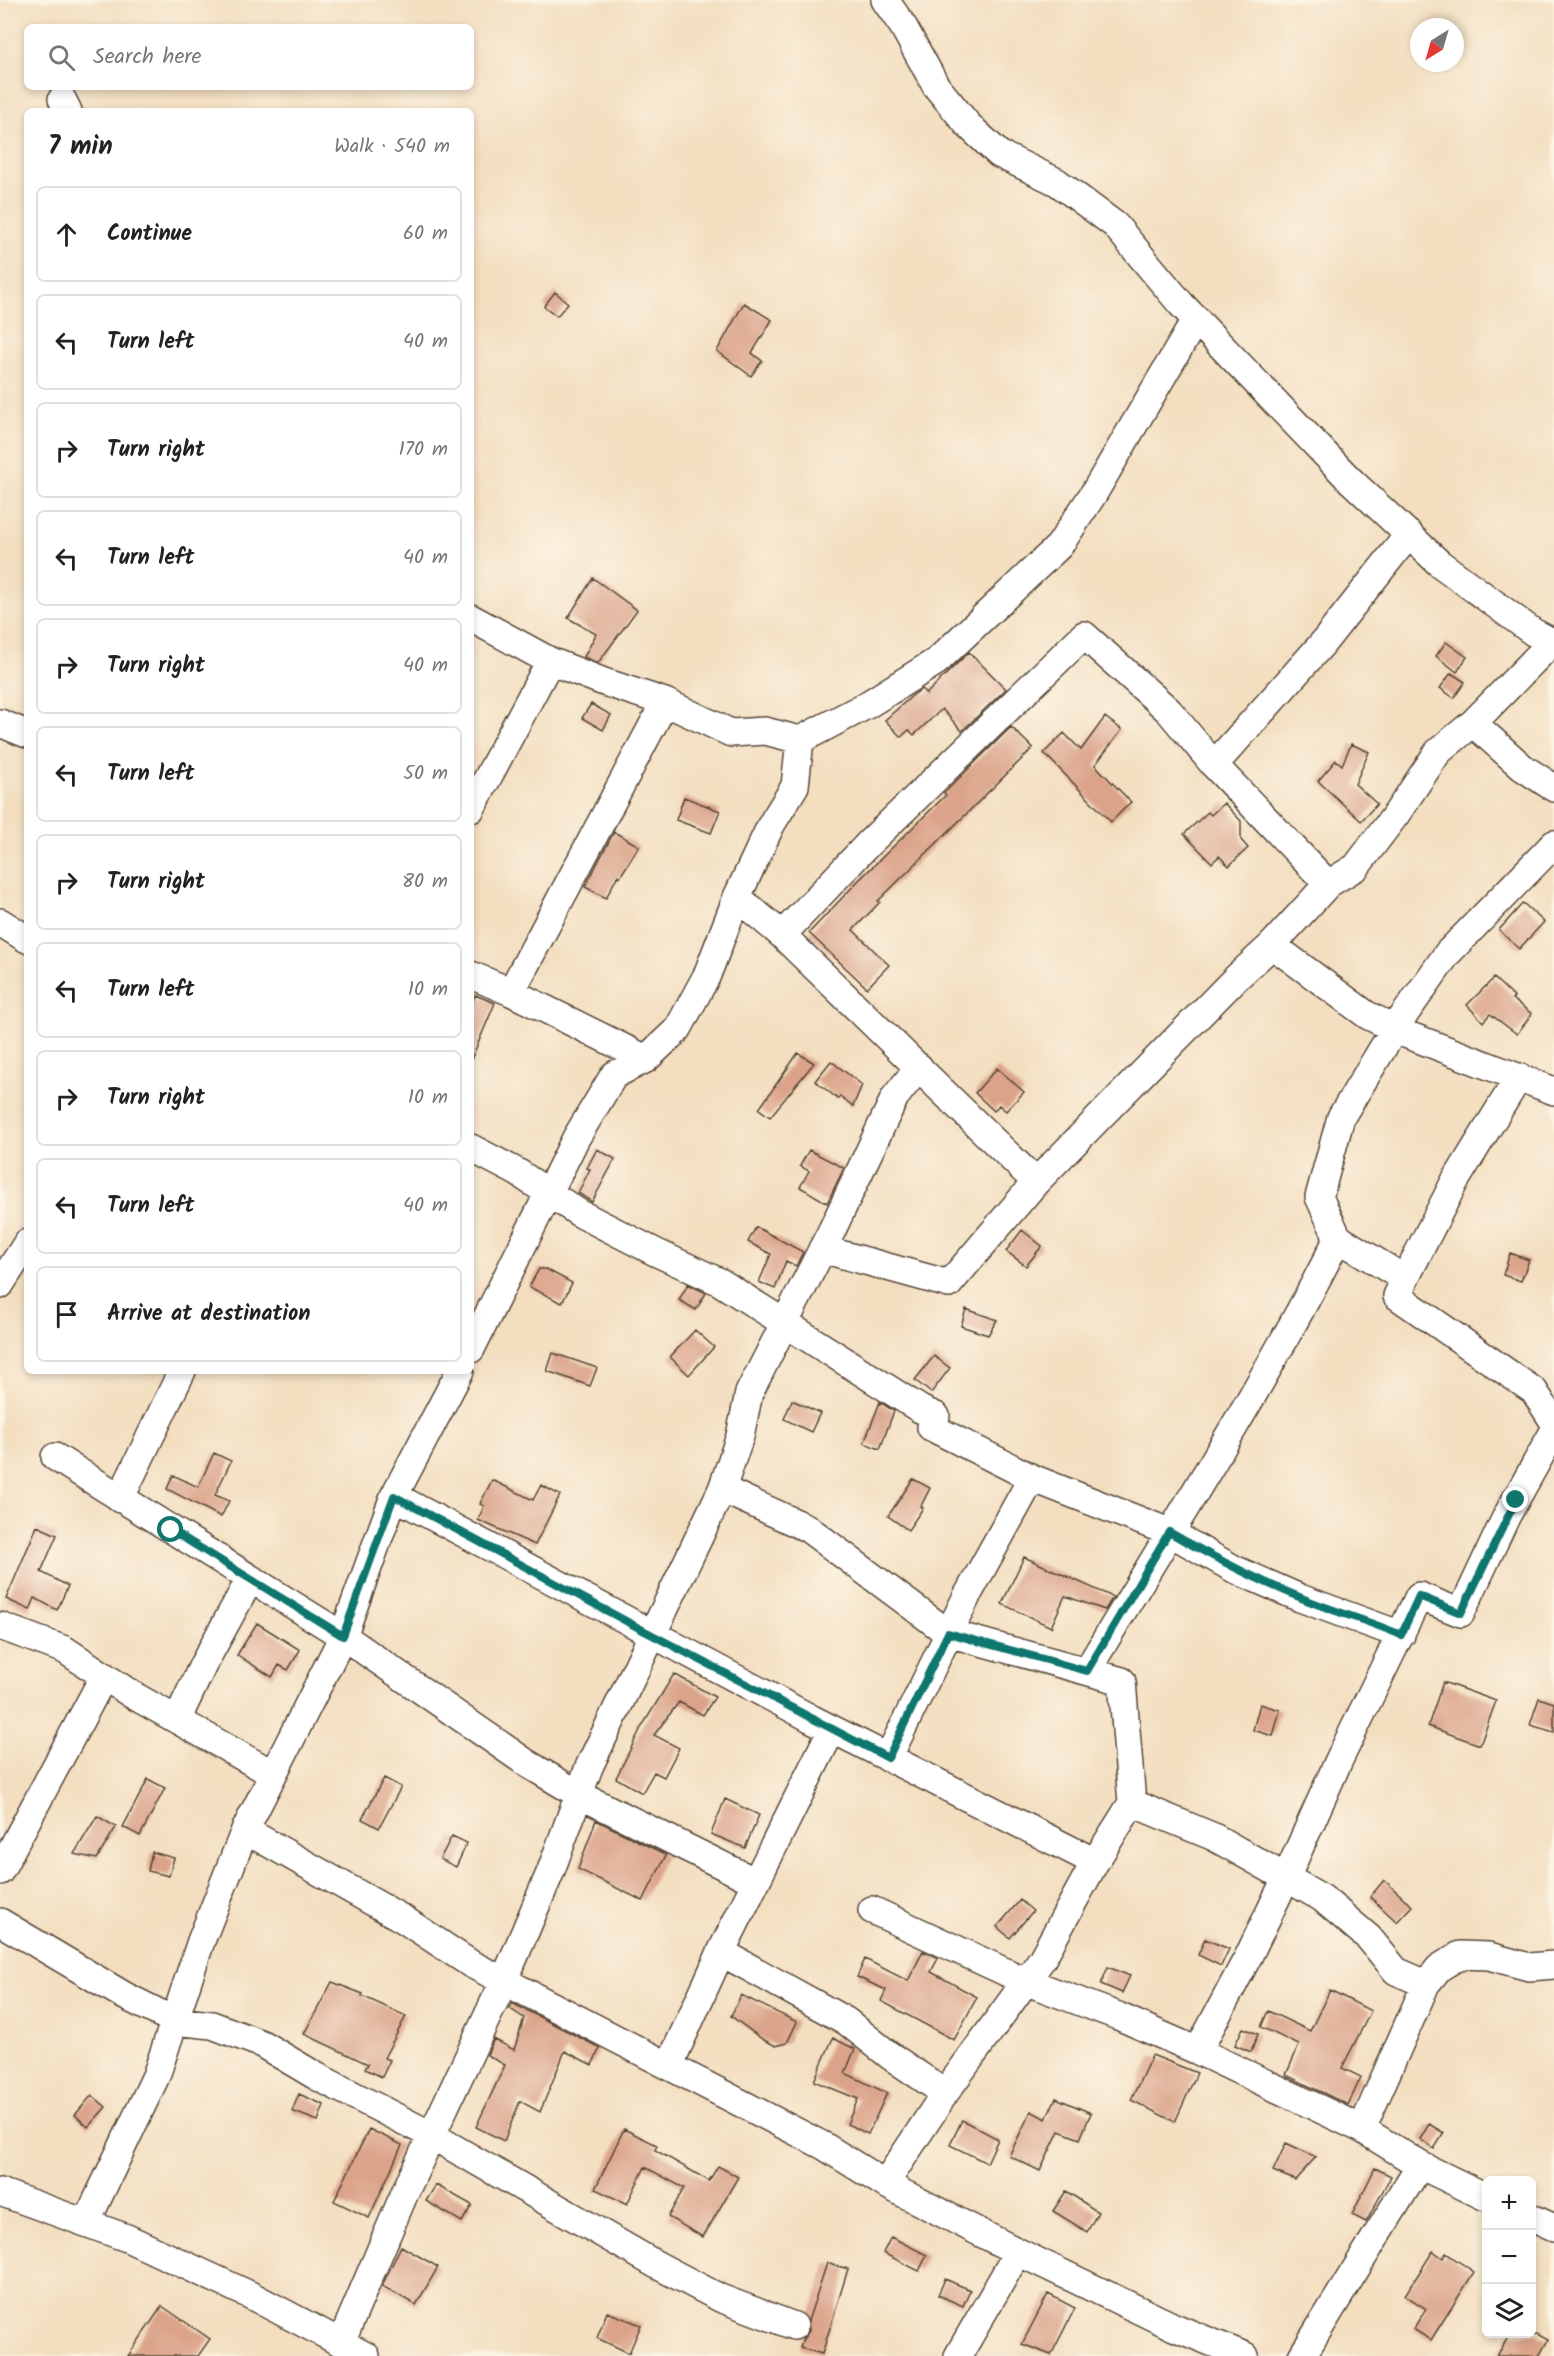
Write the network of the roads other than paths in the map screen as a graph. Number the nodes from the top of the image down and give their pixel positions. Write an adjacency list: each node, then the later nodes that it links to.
1 (885, 0): 2 (street)
2 (1196, 319): 3 (street); 11 (street)
3 (1409, 534): 5 (street); 12 (street)
4 (474, 620): 6 (street)
5 (1553, 642): 9 (street)
6 (550, 661): 7 (street); 14 (street)
7 (665, 702): 11 (street); 23 (street)
8 (0, 723): 10 (street)
9 (1473, 723): 13 (street); 16 (street)
10 (24, 733)
11 (800, 740): 17 (street)
12 (1214, 765): 16 (street); 19 (street)
13 (1554, 788)
14 (474, 803)
15 (1554, 843): 24 (street)
16 (1328, 884): 21 (street)
17 (737, 897): 19 (street); 25 (street)
18 (0, 922): 20 (street)
19 (783, 934): 26 (street)
20 (24, 937)
21 (1272, 945): 24 (street); 30 (street)
22 (474, 976): 23 (street)
23 (511, 992): 25 (street)
24 (1395, 1028): 27 (street); 32 (street)
25 (646, 1059): 31 (street)
26 (919, 1067): 30 (street); 34 (street)
27 (1519, 1077): 28 (street); 36 (street)
28 (1551, 1084)
29 (474, 1150): 31 (street)
30 (1036, 1182): 34 (street)
31 (548, 1194): 37 (street); 38 (street)
32 (1338, 1238): 36 (street); 48 (street)
33 (24, 1246): 35 (street)
34 (822, 1250): 37 (street)
35 (2, 1277)
36 (1405, 1279): 41 (street)
37 (784, 1324): 44 (street); 45 (street)
38 (474, 1343)
39 (181, 1374): 47 (street)
40 (458, 1374): 46 (street)
41 (1554, 1422)
42 (1554, 1431): 53 (street)
43 (55, 1457): 47 (street)
44 (1032, 1478): 48 (street); 51 (street)
45 (722, 1489): 51 (street); 52 (street)
46 (394, 1496): 52 (street); 54 (street)
47 (120, 1499): 49 (street)
48 (1169, 1532): 53 (street); 55 (street)
49 (250, 1579): 54 (street); 57 (street)
50 (0, 1626): 56 (street)
51 (948, 1633): 55 (street); 59 (street)
52 (652, 1635): 58 (street); 61 (street)
53 (1401, 1635): 66 (street)
54 (343, 1636): 60 (street); 61 (street)
55 (1087, 1671): 62 (street)
56 (104, 1676): 57 (street); 65 (street)
57 (177, 1720): 60 (street)
58 (832, 1729): 59 (street); 67 (street)
59 (888, 1758): 64 (street)
60 (273, 1774): 63 (street)
61 (580, 1794): 67 (street); 72 (street)
62 (1132, 1803): 64 (street); 66 (street)
63 (245, 1830): 72 (street); 75 (street)
64 (1095, 1862): 73 (street)
65 (0, 1871)
66 (1286, 1878): 74 (street); 76 (street)
67 (756, 1881): 70 (street)
68 (872, 1910): 73 (street)
69 (0, 1922): 75 (street)
70 (721, 1952): 77 (street); 78 (street)
71 (1554, 1965): 74 (street)
72 (504, 1981): 77 (street); 80 (street)
73 (1025, 1981): 76 (street); 78 (street)
74 (1426, 1984): 79 (street)
75 (175, 2021): 80 (street); 86 (street)
76 (1198, 2051): 79 (street)
77 (669, 2066): 82 (street)
78 (945, 2093): 82 (street)
79 (1362, 2129): 81 (street)
80 (431, 2135): 89 (street); 90 (street)
81 (1420, 2165): 84 (street); 94 (street)
82 (885, 2184): 88 (street)
83 (0, 2192): 86 (street)
84 (1482, 2195)
85 (1536, 2220): 87 (street)
86 (86, 2223): 90 (street)
87 (1554, 2228)
88 (1018, 2252): 92 (street); 93 (street)
89 (795, 2326)
90 (341, 2343): 91 (street)
91 (366, 2356)
92 (958, 2356)
93 (1245, 2356)
94 (1302, 2356)

